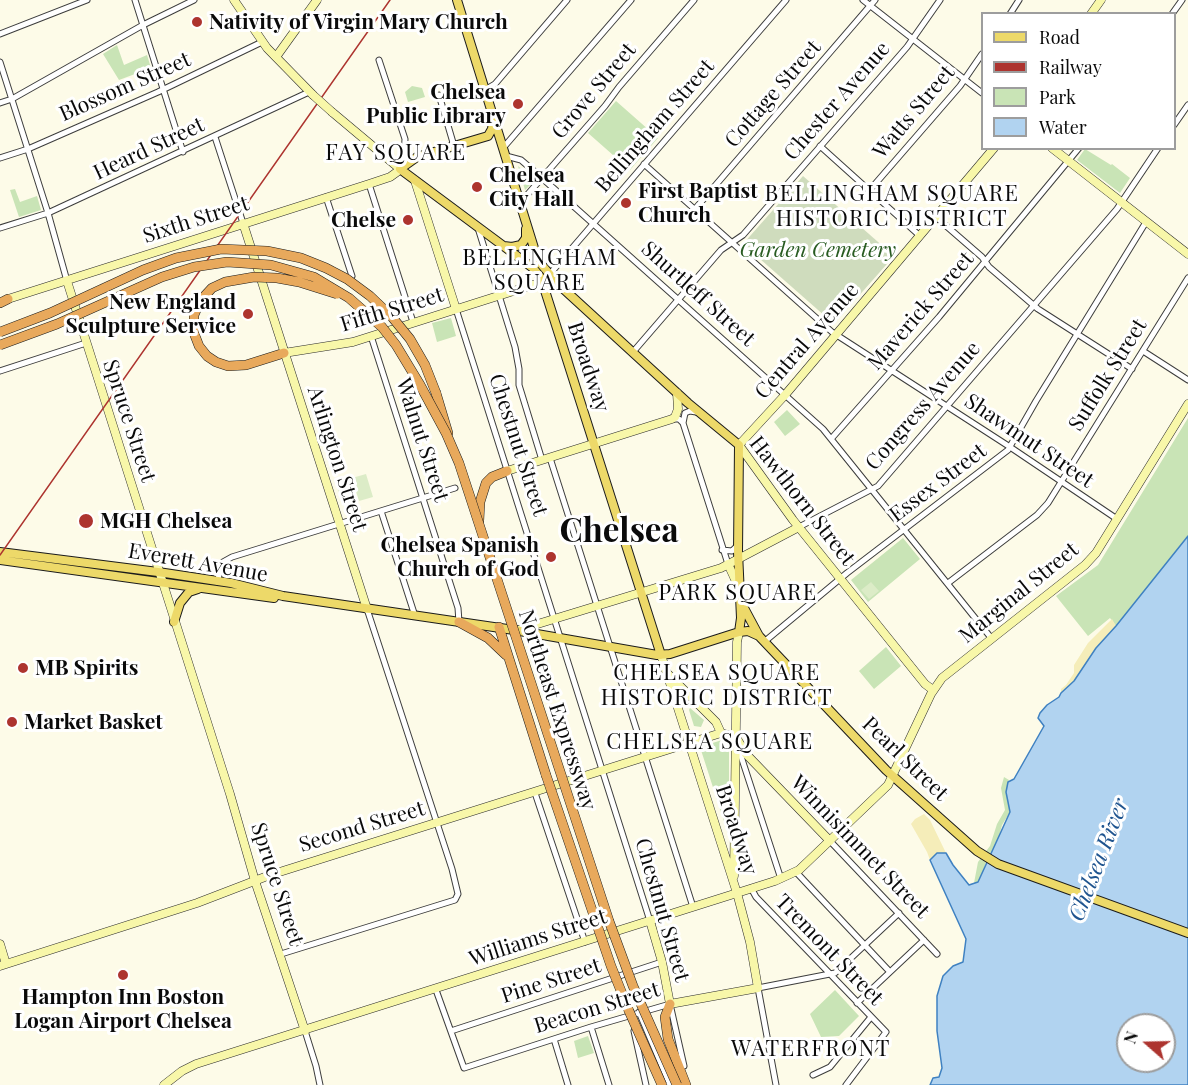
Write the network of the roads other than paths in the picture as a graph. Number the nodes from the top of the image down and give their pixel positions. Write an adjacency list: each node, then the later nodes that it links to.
1 (87, 0): 16 (street)
2 (135, 0): 15 (street)
3 (194, 0): 15 (street)
4 (234, 0): 18 (street)
5 (317, 0): 20 (street)
6 (457, 0): 25 (main road, Broadway)
7 (567, 0): 25 (street)
8 (631, 0): 44 (street)
9 (694, 0): 49 (street, Grove Street)
10 (786, 0): 47 (street, Bellingham Street)
11 (863, 0): 14 (street)
12 (875, 0): 14 (street, Cottage Street)
13 (940, 0): 17 (street, Chester Avenue)
14 (871, 6): 17 (street); 56 (street, Cottage Street)
15 (143, 25): 24 (street); 29 (street)
16 (0, 34)
17 (913, 39): 23 (street); 37 (street, Chester Avenue)
18 (262, 42): 20 (street); 24 (street, Blossom Street)
19 (981, 56): 23 (street, Watts Street)
20 (276, 57): 27 (street)
21 (380, 60): 48 (street)
22 (0, 62): 29 (street, Spruce Street)
23 (965, 80): 26 (street); 52 (street, Watts Street)
24 (164, 89): 38 (street, Blossom Street); 43 (street)
25 (485, 90): 32 (main road, Broadway)
26 (981, 92)
27 (311, 93): 35 (street, Heard Street); 48 (street, bridge)
28 (439, 94): 36 (street)
29 (12, 99): 30 (street); 38 (street, Spruce Street)
30 (0, 103)
31 (1188, 105): 33 (street)
32 (493, 116): 34 (main road); 44 (main road, Broadway)
33 (1176, 121)
34 (488, 136): 36 (main road); 44 (main road)
35 (215, 137): 43 (street, Heard Street); 61 (street, Arlington Street)
36 (454, 146): 48 (main road)
37 (820, 146): 52 (street); 66 (street, Chester Avenue)
38 (28, 149): 45 (street, Blossom Street); 57 (street, Spruce Street)
39 (992, 150): 58 (street, Central Avenue)
40 (1055, 150): 46 (street)
41 (1078, 150): 46 (street, Maverick Street)
42 (1157, 150): 55 (street, Congress Avenue)
43 (183, 152): 57 (street, Heard Street)
44 (504, 152): 49 (street, Shurtleff Street); 54 (main road, Broadway)
45 (0, 158)
46 (1070, 162): 55 (street); 69 (street, Maverick Street)
47 (644, 164): 56 (street, Shawmut Street); 59 (street, Bellingham Street)
48 (400, 169): 50 (main road); 51 (street, Sixth Street)
49 (542, 178): 54 (street, Grove Street); 59 (street, Shurtleff Street)
50 (416, 181): 64 (main road); 79 (street, Chestnut Street)
51 (369, 184): 53 (street, Sixth Street); 80 (street)
52 (869, 191): 65 (street)
53 (327, 197): 61 (street, Sixth Street); 70 (street)
54 (520, 202): 62 (main road, Broadway)
55 (1122, 203): 60 (street); 78 (street, Congress Avenue)
56 (695, 209): 66 (street, Shawmut Street)
57 (48, 213): 63 (street, Heard Street); 73 (street, Spruce Street)
58 (936, 217): 65 (street, Central Avenue); 69 (street)
59 (594, 222): 71 (street, Bellingham Street); 76 (street, Shurtleff Street)
60 (1146, 222): 68 (street); 83 (street, Essex Street)
61 (243, 223): 73 (street, Sixth Street); 89 (street, Arlington Street)
62 (526, 223): 67 (main road); 71 (main road, Broadway)
63 (0, 228)
64 (477, 228): 67 (main road); 74 (street)
65 (920, 236): 82 (street, Central Avenue)
66 (733, 243): 76 (street, Chester Avenue); 82 (street, Shawmut Street)
67 (501, 245): 71 (main road)
68 (1188, 254)
69 (986, 262): 78 (street); 91 (street, Maverick Street)
70 (352, 276)
71 (546, 278): 74 (street, Fifth Street); 88 (main road, Hawthorn Street); 102 (main road, Broadway)
72 (1188, 278): 87 (street, Suffolk Street)
73 (67, 281): 77 (street, Sixth Street); 85 (street, Spruce Street)
74 (499, 295): 79 (street, Fifth Street); 105 (street)
75 (349, 298): 86 (highway, Northeast Expressway, bridge); 89 (highway, bridge); 197 (highway, Northeast Expressway, bridge)
76 (678, 299): 88 (street, Chester Avenue); 95 (street, Shurtleff Street)
77 (3, 301)
78 (1034, 305): 83 (street); 97 (street, Congress Avenue)
79 (456, 309): 80 (street, Fifth Street); 106 (street, Chestnut Street)
80 (413, 322): 84 (street, Fifth Street)
81 (0, 332): 116 (highway, Northeast Expressway, bridge)
82 (837, 334): 91 (street, Shawmut Street); 95 (street, Central Avenue)
83 (1077, 334): 90 (street); 104 (street, Essex Street)
84 (371, 336): 89 (street, Fifth Street); 110 (street, Walnut Street)
85 (86, 343): 92 (street); 123 (street, Spruce Street)
86 (0, 345)
87 (1143, 351): 90 (street, Suffolk Street); 93 (street)
88 (633, 352): 94 (main road, Hawthorn Street)
89 (285, 353): 113 (street, Arlington Street)
90 (1132, 369): 107 (street, Suffolk Street)
91 (892, 370): 97 (street, Shawmut Street); 101 (street, Maverick Street)
92 (0, 371)
93 (1188, 380)
94 (677, 393): 98 (main road, Hawthorn Street); 99 (street)
95 (786, 395): 101 (street, Shurtleff Street); 103 (street, Central Avenue)
96 (1188, 404): 112 (street, Marginal Street)
97 (947, 406): 104 (street, Shawmut Street); 109 (street, Congress Avenue)
98 (701, 414): 100 (street); 103 (main road, Hawthorn Street)
99 (671, 420): 100 (street); 102 (street)
100 (682, 423): 118 (street, Pearl Street)
101 (831, 438): 109 (street, Shurtleff Street)
102 (594, 444): 105 (street); 129 (main road, Broadway)
103 (739, 445): 114 (street, Hawthorn Street); 117 (main road)
104 (1010, 447): 107 (street, Shawmut Street); 115 (street, Essex Street)
105 (546, 459): 106 (street); 131 (street)
106 (507, 471): 116 (highway); 134 (street, Chestnut Street)
107 (1062, 482): 112 (street, Shawmut Street); 126 (street, Suffolk Street)
108 (455, 488): 110 (street)
109 (872, 489): 114 (street, Congress Avenue); 115 (street, Shurtleff Street)
110 (423, 497): 111 (street); 136 (street, Walnut Street)
111 (381, 511): 113 (street); 133 (street)
112 (1117, 519): 142 (street, Marginal Street)
113 (339, 524): 127 (street); 132 (street, Arlington Street)
114 (799, 527): 121 (street, Congress Avenue); 124 (street, Hawthorn Street)
115 (905, 530): 124 (street, Essex Street); 126 (street, Shurtleff Street)
116 (482, 535): 197 (highway, Northeast Expressway, bridge)
117 (738, 544): 118 (street); 121 (main road)
118 (722, 550): 122 (street, Pearl Street)
119 (0, 552): 123 (main road, Everett Avenue)
120 (0, 560): 125 (main road, Everett Avenue)
121 (738, 560): 122 (street, Congress Avenue); 130 (main road)
122 (728, 564): 129 (street, Congress Avenue); 130 (street, Pearl Street)
123 (158, 572): 125 (street, Spruce Street); 127 (main road, Everett Avenue)
124 (841, 579): 141 (street, Essex Street); 147 (street, Hawthorn Street)
125 (162, 582): 128 (main road, Everett Avenue); 135 (street, Spruce Street)
126 (948, 583): 142 (street, Shurtleff Street)
127 (216, 585): 128 (main road, Everett Avenue); 132 (main road, Everett Avenue)
128 (202, 588): 135 (main road)
129 (641, 592): 131 (street, Congress Avenue); 144 (main road, Broadway)
130 (740, 593): 139 (main road); 141 (main road, Pearl Street)
131 (597, 606): 134 (street, Congress Avenue); 143 (street)
132 (367, 609): 133 (main road, Everett Avenue); 155 (street, Arlington Street)
133 (415, 616): 136 (main road, Everett Avenue)
134 (554, 620): 138 (street, Congress Avenue); 140 (street, Chestnut Street)
135 (174, 622): 161 (street, Spruce Street)
136 (459, 622): 137 (main road, Everett Avenue); 145 (highway)
137 (499, 627): 138 (main road, Everett Avenue); 145 (highway)
138 (518, 630): 140 (main road, Everett Avenue)
139 (739, 632): 141 (main road); 144 (main road); 149 (street)
140 (560, 638): 143 (main road, Everett Avenue); 152 (street, Chestnut Street)
141 (762, 639): 153 (main road, Pearl Street)
142 (992, 639): 147 (street, Marginal Street)
143 (610, 647): 144 (main road, Everett Avenue); 151 (street)
144 (661, 655): 146 (street, Broadway)
145 (512, 668): 195 (highway, bridge)
146 (666, 672): 148 (street); 150 (street, Broadway)
147 (933, 690): 153 (street, Marginal Street)
148 (721, 733): 149 (street); 150 (street, Second Street)
149 (736, 737): 156 (street, Winnisimmet Street); 157 (street); 160 (street)
150 (689, 743): 151 (street, Second Street); 158 (street, Broadway)
151 (644, 755): 152 (street, Second Street); 164 (street)
152 (602, 770): 154 (street, Second Street); 166 (street, Chestnut Street)
153 (893, 777): 156 (street, Williams Street); 167 (main road, Pearl Street)
154 (535, 793): 155 (street, Second Street); 169 (street)
155 (436, 823): 161 (street, Second Street); 172 (street, Arlington Street)
156 (830, 841): 159 (street, Williams Street); 165 (street, Winnisimmet Street)
157 (734, 844): 158 (street); 163 (street)
158 (722, 847): 163 (street, Broadway)
159 (796, 872): 160 (street, Williams Street); 171 (street)
160 (781, 879): 162 (street, Williams Street)
161 (255, 881): 172 (street, Spruce Street); 175 (street, Second Street)
162 (751, 888): 163 (street, Williams Street); 177 (street, Tremont Street)
163 (737, 892): 164 (street, Williams Street); 178 (street, Broadway)
164 (693, 907): 166 (street, Williams Street)
165 (898, 913): 168 (street, Winnisimmet Street); 171 (street)
166 (650, 921): 169 (street, Williams Street); 174 (street, Chestnut Street)
167 (1188, 933)
168 (924, 940): 173 (street, Winnisimmet Street); 176 (street)
169 (585, 942): 179 (street, Williams Street)
170 (0, 945): 175 (street)
171 (864, 945): 176 (street); 177 (street)
172 (281, 954): 186 (street, Spruce Street)
173 (937, 954)
174 (662, 962): 181 (street, Chestnut Street); 187 (street, Pine Street)
175 (3, 965)
176 (890, 972): 180 (street)
177 (831, 975): 178 (street, Beacon Street); 180 (street, Tremont Street)
178 (758, 988): 181 (street, Beacon Street); 199 (street, Broadway)
179 (436, 990): 186 (street, Williams Street); 187 (street)
180 (857, 1003): 184 (street, Tremont Street)
181 (670, 1004): 182 (street, Beacon Street); 198 (highway)
182 (639, 1012): 183 (street, Beacon Street); 196 (street)
183 (630, 1014): 185 (street, Beacon Street); 194 (street)
184 (871, 1017): 189 (street); 200 (street, Tremont Street)
185 (591, 1027): 188 (street, Beacon Street); 193 (street)
186 (305, 1031): 190 (street, Williams Street); 191 (street)
187 (451, 1031): 188 (street, Beacon Street)
188 (554, 1039): 192 (street)
189 (813, 1075)
190 (164, 1085)
191 (320, 1085)
192 (568, 1085)
193 (609, 1085)
194 (646, 1085)
195 (662, 1085)
196 (670, 1085)
197 (676, 1085)
198 (686, 1085)
199 (777, 1085)
200 (846, 1085)

